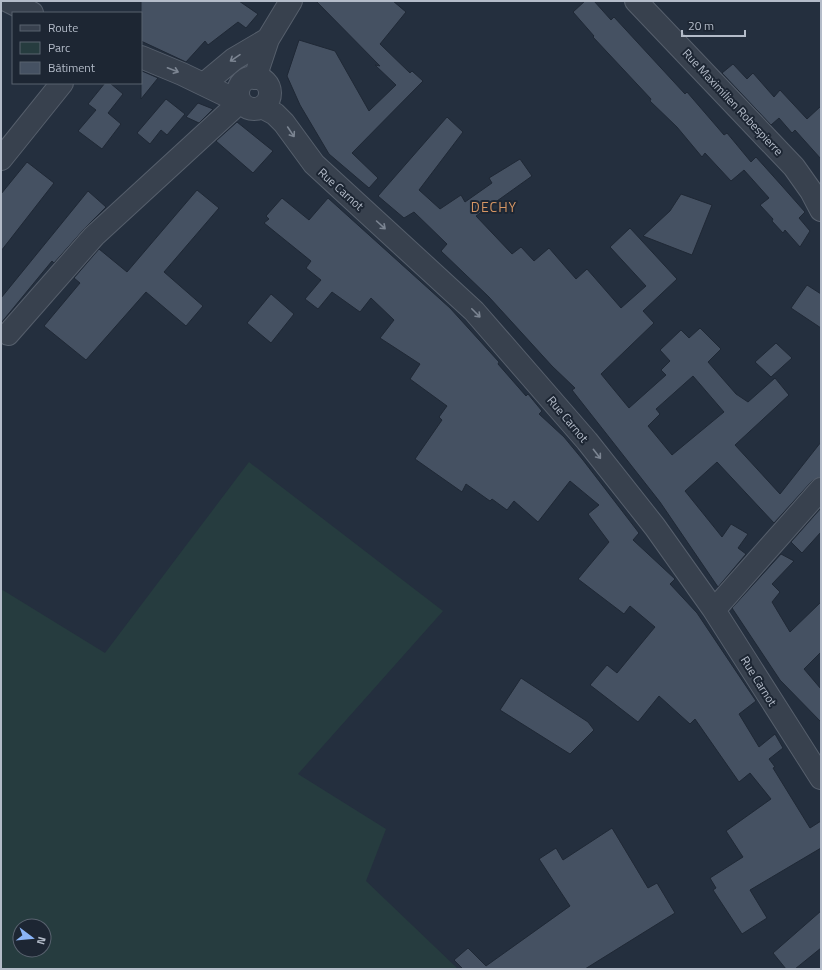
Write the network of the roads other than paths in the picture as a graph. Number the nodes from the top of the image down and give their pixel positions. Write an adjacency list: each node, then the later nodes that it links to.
1 (8, 1): 4 (street)
2 (291, 1): 5 (street)
3 (636, 1): 13 (street, Rue Maximilien Robespierre)
4 (30, 12)
5 (268, 39): 7 (street); 9 (street, one-way to 9)
6 (142, 58): 9 (street, one-way to 9)
7 (255, 78): 10 (street); 11 (street)
8 (61, 84): 12 (street)
9 (204, 84): 10 (street)
10 (240, 102): 11 (street); 14 (street)
11 (262, 107): 16 (street, Rue Carnot, one-way to 16)
12 (1, 159)
13 (821, 210)
14 (8, 334)
15 (821, 490): 16 (street)
16 (714, 610): 17 (street, Rue Carnot)
17 (821, 778)

